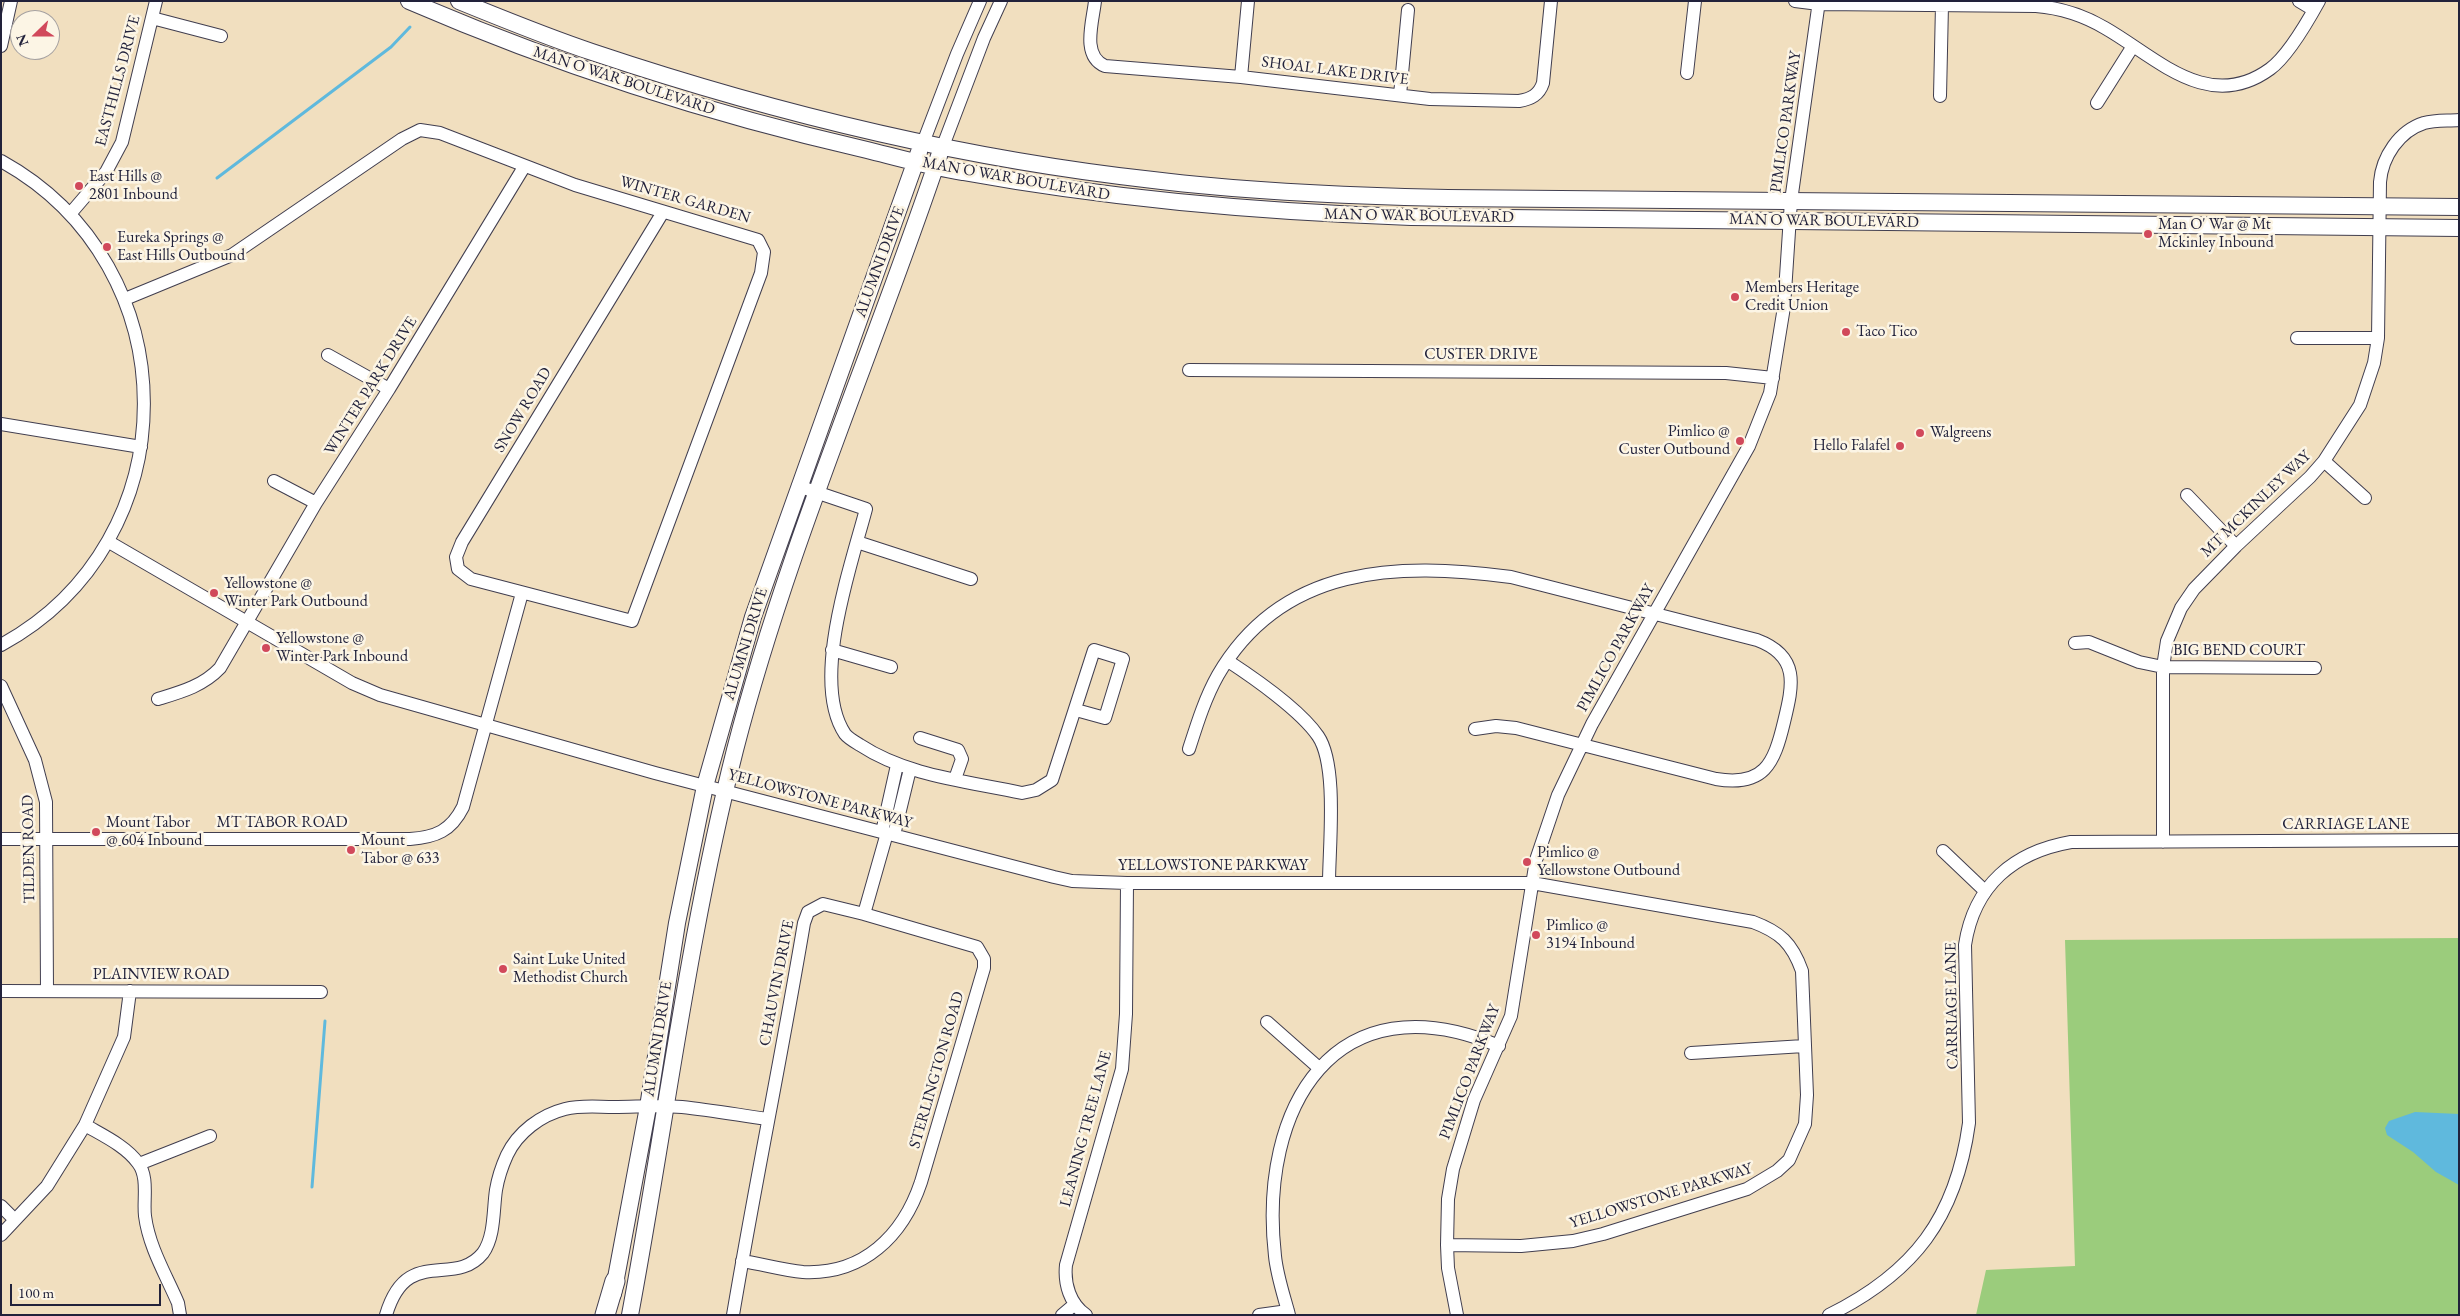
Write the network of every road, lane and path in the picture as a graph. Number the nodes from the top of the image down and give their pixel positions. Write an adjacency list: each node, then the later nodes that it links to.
1 (11, 1): 19 (street)
2 (156, 1): 17 (street, EASTHILLS DRIVE)
3 (409, 1): 30 (main road, MAN O WAR BOULEVARD)
4 (459, 1): 27 (main road, MAN O WAR BOULEVARD)
5 (980, 1): 27 (street, ALUMNI DRIVE)
6 (1001, 1): 28 (street, ALUMNI DRIVE)
7 (1095, 1): 22 (street, SHOAL LAKE DRIVE)
8 (1248, 1): 22 (street)
9 (1551, 1): 23 (street, SHOAL LAKE DRIVE)
10 (1695, 1): 21 (street)
11 (1795, 1): 13 (street)
12 (2299, 1): 15 (street)
13 (1819, 3): 14 (street); 33 (street, PIMLICO PARKWAY)
14 (1942, 5): 20 (street); 24 (street)
15 (2317, 6): 20 (street)
16 (1408, 10): 23 (street)
17 (152, 18): 18 (street); 37 (street, EASTHILLS DRIVE)
18 (221, 36)
19 (1, 46)
20 (2133, 46): 25 (street)
21 (1687, 73)
22 (1241, 77): 23 (street, SHOAL LAKE DRIVE)
23 (1400, 96)
24 (1940, 96)
25 (2097, 103)
26 (2459, 120): 34 (street, MT MCKINLEY WAY)
27 (923, 143): 28 (main road, MAN O WAR BOULEVARD); 30 (main road, ALUMNI DRIVE)
28 (943, 146): 32 (main road, ALUMNI DRIVE); 33 (main road, MAN O WAR BOULEVARD)
29 (1, 161): 37 (street)
30 (915, 162): 32 (main road, MAN O WAR BOULEVARD); 52 (main road, ALUMNI DRIVE)
31 (524, 167): 36 (street, WINTER GARDEN); 41 (street, WINTER GARDEN); 47 (street, WINTER PARK DRIVE)
32 (936, 167): 38 (main road, MAN O WAR BOULEVARD); 53 (main road, ALUMNI DRIVE)
33 (1790, 201): 34 (main road, MAN O WAR BOULEVARD); 38 (street, PIMLICO PARKWAY)
34 (2379, 206): 35 (main road, MAN O WAR BOULEVARD); 39 (street, MT MCKINLEY WAY)
35 (2459, 207)
36 (663, 212): 61 (street, SNOW ROAD); 61 (street, WINTER GARDEN)
37 (70, 214): 41 (street)
38 (1788, 221): 39 (main road, MAN O WAR BOULEVARD); 46 (street, PIMLICO PARKWAY)
39 (2379, 226): 40 (main road, MAN O WAR BOULEVARD); 43 (street, MT MCKINLEY WAY)
40 (2459, 228)
41 (124, 299): 49 (street)
42 (2298, 338): 43 (street)
43 (2378, 338): 50 (street, MT MCKINLEY WAY)
44 (328, 355): 47 (street)
45 (1190, 370): 46 (street, CUSTER DRIVE)
46 (1773, 378): 62 (street, PIMLICO PARKWAY)
47 (389, 389): 56 (street, WINTER PARK DRIVE)
48 (1, 424): 49 (street)
49 (142, 447): 57 (street)
50 (2324, 461): 55 (street); 59 (street, MT MCKINLEY WAY)
51 (274, 481): 56 (street)
52 (798, 486): 53 (street); 82 (main road, ALUMNI DRIVE)
53 (817, 492): 58 (street); 83 (main road, ALUMNI DRIVE)
54 (2187, 495): 59 (street)
55 (2365, 498)
56 (316, 503): 63 (street, WINTER PARK DRIVE)
57 (109, 542): 63 (street, YELLOWSTONE PARKWAY); 65 (street)
58 (857, 542): 60 (street); 66 (street)
59 (2236, 546): 69 (street, MT MCKINLEY WAY)
60 (971, 579)
61 (522, 593): 74 (street)
62 (1654, 613): 67 (street); 77 (street, PIMLICO PARKWAY); 77 (street)
63 (246, 623): 72 (street, WINTER PARK DRIVE); 74 (street, YELLOWSTONE PARKWAY)
64 (2075, 643): 69 (street, BIG BEND COURT)
65 (1, 645)
66 (832, 650): 68 (street); 79 (street)
67 (1228, 661): 78 (street); 91 (street)
68 (891, 667)
69 (2163, 667): 70 (street, BIG BEND COURT); 88 (street, MT MCKINLEY WAY)
70 (2315, 668)
71 (1, 686): 86 (street, TILDEN ROAD)
72 (158, 699)
73 (1076, 710): 73 (street); 81 (street)
74 (485, 724): 82 (street, YELLOWSTONE PARKWAY); 86 (street, MT TABOR ROAD)
75 (1475, 730): 77 (street)
76 (920, 738): 81 (street)
77 (1582, 744): 92 (street, PIMLICO PARKWAY)
78 (1189, 750)
79 (897, 765): 80 (street); 84 (street)
80 (910, 769): 81 (street); 84 (street)
81 (955, 779)
82 (705, 786): 83 (street, YELLOWSTONE PARKWAY); 104 (main road, ALUMNI DRIVE)
83 (725, 791): 84 (street, YELLOWSTONE PARKWAY); 105 (main road, ALUMNI DRIVE)
84 (888, 833): 90 (street, YELLOWSTONE PARKWAY); 94 (street)
85 (1, 839): 86 (street, MT TABOR ROAD)
86 (47, 839): 96 (street, TILDEN ROAD)
87 (2459, 840): 88 (street, CARRIAGE LANE)
88 (2163, 842): 93 (street, CARRIAGE LANE)
89 (1943, 851): 93 (street)
90 (1127, 883): 91 (street, YELLOWSTONE PARKWAY); 116 (street, LEANING TREE LANE)
91 (1329, 883): 92 (street, YELLOWSTONE PARKWAY)
92 (1532, 883): 100 (street, PIMLICO PARKWAY); 101 (street, YELLOWSTONE PARKWAY)
93 (1985, 891): 127 (street, CARRIAGE LANE)
94 (864, 914): 106 (street, CHAUVIN DRIVE); 114 (street, STERLINGTON ROAD)
95 (1, 991): 96 (street, PLAINVIEW ROAD)
96 (47, 991): 97 (street, PLAINVIEW ROAD)
97 (130, 991): 98 (street, PLAINVIEW ROAD); 107 (street)
98 (321, 992)
99 (1267, 1022): 103 (street)
100 (1499, 1046): 103 (street); 113 (street, PIMLICO PARKWAY)
101 (1804, 1046): 102 (street); 113 (street, YELLOWSTONE PARKWAY)
102 (1692, 1053)
103 (1319, 1068): 117 (street)
104 (648, 1107): 105 (street); 115 (main road, ALUMNI DRIVE); 119 (street)
105 (667, 1107): 106 (street); 121 (main road, ALUMNI DRIVE)
106 (768, 1119): 114 (street, CHAUVIN DRIVE)
107 (85, 1125): 109 (street); 111 (street)
108 (210, 1136): 109 (street)
109 (139, 1164): 118 (street)
110 (1, 1206): 111 (street)
111 (15, 1220): 112 (street)
112 (1, 1235)
113 (1447, 1245): 126 (street, PIMLICO PARKWAY)
114 (742, 1261): 122 (street, CHAUVIN DRIVE)
115 (615, 1281): 120 (highway)
116 (1075, 1304): 123 (street); 124 (street, LEANING TREE LANE)
117 (1289, 1313): 125 (street)
118 (180, 1315)
119 (386, 1315)
120 (607, 1315)
121 (630, 1315)
122 (733, 1315)
123 (1062, 1315)
124 (1086, 1315)
125 (1259, 1315)
126 (1457, 1315)
127 (1829, 1315)

